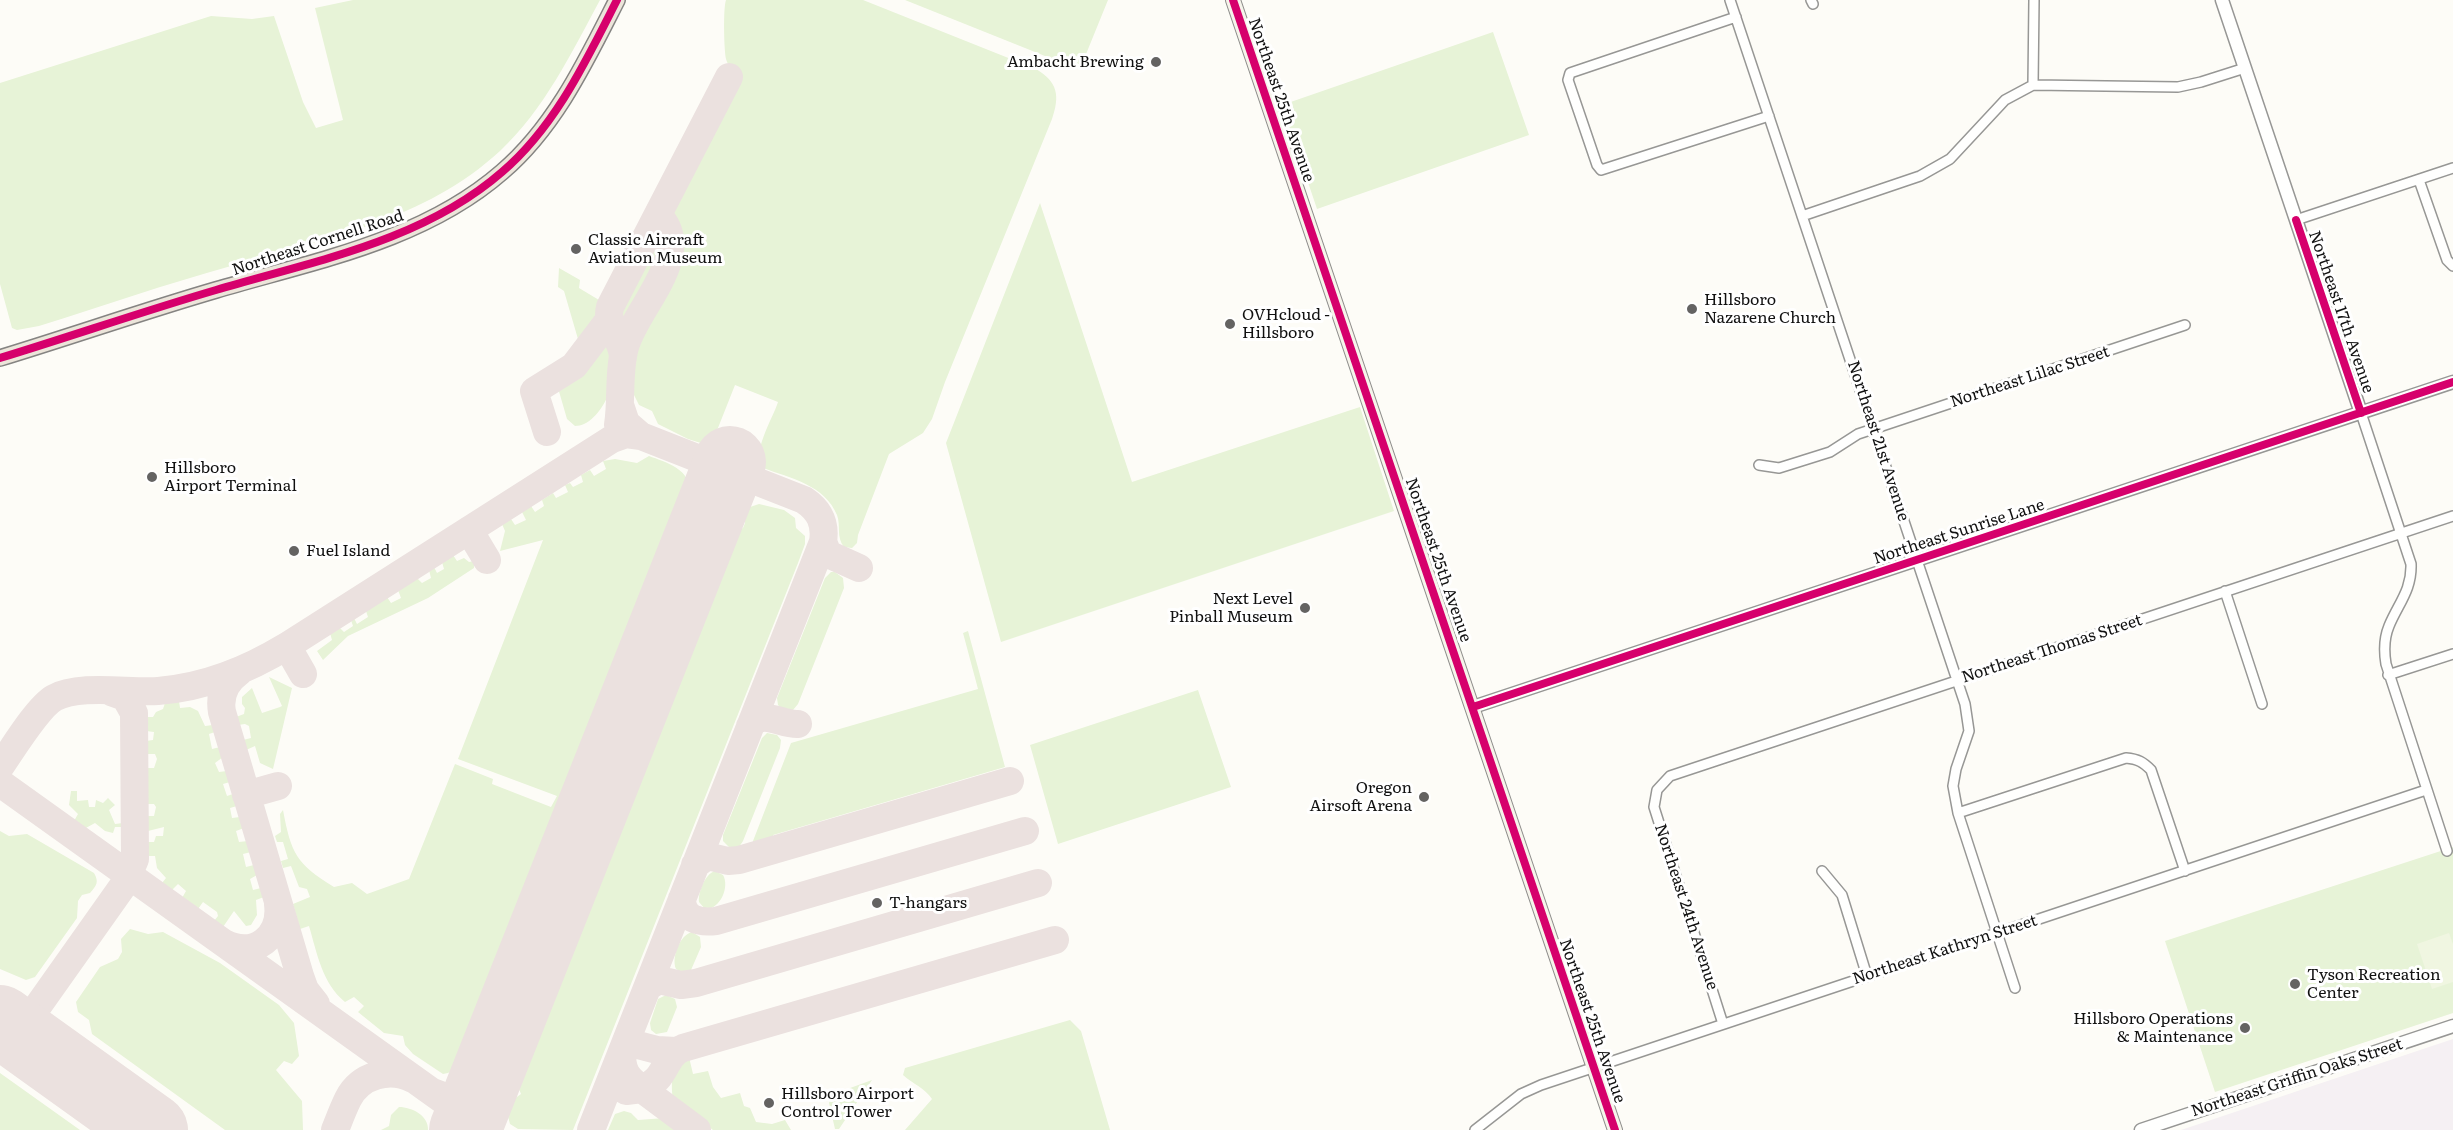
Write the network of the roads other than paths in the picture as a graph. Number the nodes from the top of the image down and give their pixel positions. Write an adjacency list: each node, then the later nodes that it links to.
1 (617, 0): 16 (highway, Northeast Cornell Road)
2 (1233, 0): 29 (main road, Northeast 25th Avenue)
3 (1730, 0): 6 (street, Northeast 21st Avenue)
4 (2034, 0): 8 (street)
5 (2222, 0): 7 (street, Northeast 17th Avenue)
6 (1736, 17): 9 (street, Northeast 21st Avenue); 9 (street)
7 (2244, 68): 8 (street); 13 (street, Northeast 17th Avenue)
8 (2033, 86): 12 (street)
9 (1769, 116): 12 (street, Northeast 21st Avenue)
10 (2453, 168): 11 (street)
11 (2419, 180): 13 (street); 14 (street)
12 (1802, 216): 19 (street, Northeast 21st Avenue)
13 (2296, 220): 18 (street, Northeast 17th Avenue)
14 (2453, 266)
15 (2186, 325): 19 (street, Northeast Lilac Street)
16 (0, 358)
17 (2453, 382): 18 (street, Northeast Sunrise Lane)
18 (2361, 412): 22 (street, Northeast 17th Avenue); 23 (street, Northeast Sunrise Lane)
19 (1874, 428): 20 (street, Northeast Lilac Street); 23 (street, Northeast 21st Avenue)
20 (1759, 465)
21 (2453, 516): 22 (street, Northeast Thomas Street)
22 (2401, 534): 24 (street, Northeast Thomas Street); 26 (street, Northeast 17th Avenue)
23 (1918, 559): 27 (street, Northeast 21st Avenue); 29 (street, Northeast Sunrise Lane)
24 (2225, 591): 27 (street, Northeast Thomas Street); 28 (street)
25 (2453, 654): 26 (street)
26 (2388, 675): 31 (street, Northeast 17th Avenue)
27 (1957, 681): 30 (street, Northeast Thomas Street); 32 (street, Northeast 21st Avenue)
28 (2262, 704)
29 (1473, 707): 41 (main road, Northeast 25th Avenue)
30 (1657, 790): 39 (street, Northeast 24th Avenue)
31 (2426, 790): 33 (street, Northeast 17th Avenue); 34 (street, Northeast Kathryn Street)
32 (1958, 813): 34 (street); 36 (street, Northeast 21st Avenue)
33 (2447, 851)
34 (2184, 870): 36 (street, Northeast Kathryn Street)
35 (1822, 871): 37 (street)
36 (1997, 933): 37 (street, Northeast Kathryn Street); 38 (street, Northeast 21st Avenue)
37 (1867, 976): 39 (street, Northeast Kathryn Street)
38 (2015, 988)
39 (1723, 1024): 41 (street, Northeast Kathryn Street)
40 (2453, 1026): 44 (street, Northeast Griffin Oaks Street)
41 (1593, 1067): 42 (street, Northeast Kathryn Street); 43 (main road, Northeast 25th Avenue)
42 (1475, 1130)
43 (1615, 1130)
44 (2140, 1130)

